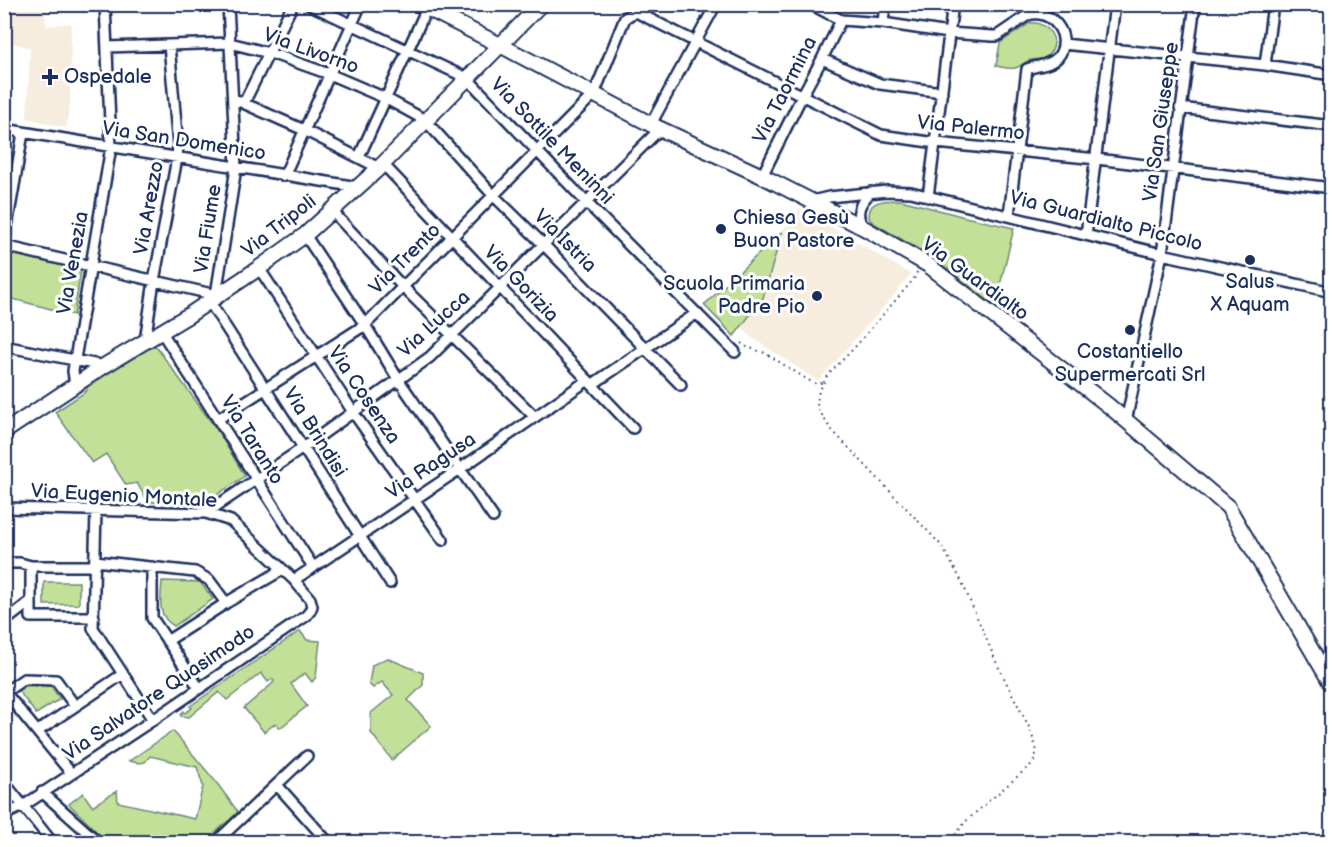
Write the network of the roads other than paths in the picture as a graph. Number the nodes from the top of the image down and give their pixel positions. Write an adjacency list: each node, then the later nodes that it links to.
1 (105, 4): 25 (street, Via Venezia)
2 (228, 4): 21 (street, Via Fiume)
3 (293, 4): 28 (street)
4 (308, 4): 18 (street, Via Sottile Meninni)
5 (361, 4): 18 (street)
6 (541, 4): 24 (street, Via Tripoli)
7 (716, 4): 20 (street, Via Lucca)
8 (810, 4): 16 (street)
9 (885, 4): 17 (street)
10 (953, 4): 19 (street)
11 (1115, 4): 26 (street)
12 (1195, 4): 29 (street, Via San Giuseppe)
13 (1273, 4): 31 (street)
14 (423, 6): 24 (street, Via Guardialto); 27 (street)
15 (1033, 9): 19 (street); 22 (street)
16 (841, 20): 17 (street); 30 (street, Via Taormina)
17 (883, 23): 19 (street)
18 (352, 25): 27 (street, Via Sottile Meninni); 32 (street)
19 (950, 33): 35 (street)
20 (696, 42): 36 (street, Via Palermo); 37 (street, Via Palermo); 43 (street, Via Lucca)
21 (230, 44): 23 (street, Via Livorno); 28 (street, Via Livorno); 39 (street, Via Fiume)
22 (1063, 44): 26 (street); 50 (street)
23 (169, 45): 25 (street, Via Livorno); 53 (street, Via Arezzo)
24 (501, 45): 34 (street, Via Tripoli); 36 (street, Via Guardialto)
25 (107, 48): 49 (street, Via Venezia)
26 (1110, 49): 29 (street); 54 (street)
27 (407, 50): 34 (street, Via Sottile Meninni); 38 (street)
28 (270, 53): 32 (street, Via Livorno); 40 (street)
29 (1188, 58): 31 (street); 41 (street, Via San Giuseppe)
30 (822, 59): 35 (street); 37 (street, Via Taormina)
31 (1265, 65): 33 (street)
32 (329, 74): 38 (street, Via Livorno); 46 (street)
33 (1332, 75)
34 (467, 78): 42 (street, Via Tripoli); 51 (street, Via Sottile Meninni)
35 (942, 92): 48 (street)
36 (594, 94): 43 (street, Via Guardialto); 51 (street, Via Trento)
37 (802, 96): 48 (street, Via Palermo); 59 (street, Via Taormina)
38 (385, 98): 42 (street, Via Livorno); 52 (street)
39 (234, 99): 40 (street, Via Gorizia); 56 (street, Via Fiume)
40 (244, 103): 46 (street, Via Gorizia)
41 (1180, 108): 44 (street); 57 (street, Via San Giuseppe)
42 (425, 120): 55 (street, Via Tripoli); 63 (street, Via Istria)
43 (655, 126): 59 (street, Via Guardialto); 66 (street, Via Lucca)
44 (1332, 126)
45 (4, 129): 47 (street, Via San Domenico)
46 (304, 130): 52 (street, Via Gorizia); 58 (street)
47 (23, 133): 49 (street, Via San Domenico); 74 (street)
48 (936, 143): 50 (street, Via Palermo); 64 (street)
49 (111, 147): 53 (street, Via San Domenico); 76 (street, Via Venezia)
50 (1017, 151): 54 (street, Via Palermo); 68 (street)
51 (537, 152): 63 (street, Via Trento); 66 (street, Via Sottile Meninni)
52 (359, 157): 55 (street, Via Gorizia)
53 (177, 158): 56 (street, Via San Domenico); 78 (street, Via Arezzo)
54 (1097, 159): 57 (street, Via Palermo); 71 (street)
55 (381, 166): 60 (street, Via Tripoli); 72 (street, Via Gorizia)
56 (236, 168): 58 (street, Via San Domenico); 82 (street, Via Fiume)
57 (1172, 168): 61 (street, Via Palermo); 75 (street, Via San Giuseppe)
58 (284, 176): 60 (street, Via San Domenico)
59 (762, 176): 65 (street, Via Guardialto)
60 (358, 187): 67 (street, Via Tripoli)
61 (1332, 188)
62 (871, 192): 64 (street, Via Guardialto Piccolo); 65 (street, Via Guardialto Piccolo); 69 (street)
63 (493, 195): 72 (street, Via Trento); 73 (street, Via Istria)
64 (928, 197): 68 (street, Via Guardialto Piccolo)
65 (812, 201): 69 (street, Via Guardialto)
66 (586, 202): 73 (street, Via Lucca); 83 (street, Via Sottile Meninni)
67 (332, 210): 70 (street, Via Tripoli); 79 (street)
68 (1009, 215): 71 (street, Via Guardialto Piccolo)
69 (864, 228): 102 (street, Via Guardialto)
70 (305, 235): 77 (street, Via Tripoli); 84 (street)
71 (1086, 235): 75 (street, Via Guardialto Piccolo)
72 (451, 237): 79 (street, Via Trento); 80 (street, Via Gorizia)
73 (543, 244): 80 (street, Via Lucca); 89 (street, Via Istria)
74 (4, 245): 76 (street)
75 (1162, 254): 81 (street, Via Guardialto Piccolo); 102 (street, Via San Giuseppe)
76 (91, 266): 78 (street); 92 (street, Via Venezia)
77 (259, 268): 82 (street, Via Tripoli); 91 (street, Via Cosenza)
78 (154, 281): 82 (street); 87 (street, Via Arezzo)
79 (403, 287): 84 (street, Via Trento); 86 (street)
80 (500, 288): 86 (street, Via Lucca); 95 (street, Via Gorizia)
81 (1332, 292)
82 (213, 298): 85 (street, Via Tripoli); 98 (street, Via Brindisi)
83 (696, 313): 89 (street, Via Ragusa); 90 (street, Via Sottile Meninni)
84 (365, 324): 91 (street, Via Trento); 94 (street)
85 (161, 331): 87 (street, Via Tripoli); 101 (street, Via Taranto)
86 (452, 335): 94 (street, Via Lucca); 100 (street)
87 (145, 341): 93 (street, Via Tripoli)
88 (4, 346): 92 (street)
89 (645, 349): 95 (street, Via Ragusa); 97 (street, Via Istria)
90 (735, 352)
91 (315, 356): 98 (street, Via Trento); 99 (street, Via Cosenza)
92 (75, 360): 93 (street); 96 (street, Via Venezia)
93 (104, 366): 96 (street, Via Tripoli)
94 (398, 379): 99 (street, Via Lucca); 106 (street)
95 (591, 382): 100 (street, Via Ragusa); 103 (street, Via Gorizia)
96 (77, 384): 104 (street, Via Tripoli)
97 (681, 385)
98 (266, 389): 101 (street, Via Trento); 105 (street, Via Brindisi)
99 (353, 412): 105 (street, Via Lucca); 108 (street, Via Cosenza)
100 (535, 417): 106 (street, Via Ragusa)
101 (218, 419): 107 (street, Via Taranto)
102 (1126, 421): 130 (street, Via Guardialto)
103 (633, 428)
104 (4, 432)
105 (303, 448): 107 (street, Via Lucca); 113 (street, Via Brindisi)
106 (460, 469): 108 (street, Via Ragusa); 112 (street)
107 (256, 480): 111 (street, Via Lucca); 119 (street, Via Taranto)
108 (414, 499): 113 (street, Via Ragusa); 114 (street, Via Cosenza)
109 (4, 508): 110 (street, Via Eugenio Montale)
110 (96, 510): 111 (street, Via Eugenio Montale); 116 (street)
111 (206, 513): 120 (street, Via Eugenio Montale)
112 (493, 517)
113 (359, 536): 119 (street, Via Ragusa); 122 (street, Via Brindisi)
114 (443, 540)
115 (4, 563): 117 (street)
116 (95, 564): 117 (street); 118 (street); 126 (street)
117 (31, 566): 123 (street)
118 (152, 567): 124 (street); 128 (street)
119 (313, 567): 121 (street, Via Ragusa)
120 (282, 570): 121 (street, Via Eugenio Montale); 124 (street)
121 (294, 580): 125 (street, Via Eugenio Montale)
122 (390, 583)
123 (31, 601): 126 (street); 127 (street)
124 (226, 603): 128 (street)
125 (312, 606): 131 (street, Via Salvatore Quasimodo)
126 (94, 617): 129 (street)
127 (4, 622)
128 (167, 641): 131 (street)
129 (123, 674): 133 (street); 134 (street)
130 (1332, 685)
131 (199, 688): 134 (street, Via Salvatore Quasimodo)
132 (5, 691): 133 (street); 135 (street)
133 (75, 706): 135 (street)
134 (153, 720): 137 (street, Via Salvatore Quasimodo)
135 (38, 731): 137 (street)
136 (307, 756): 139 (street)
137 (71, 773): 140 (street, Via Salvatore Quasimodo)
138 (4, 782): 141 (street)
139 (277, 785): 143 (street); 146 (street)
140 (42, 792): 141 (street, Via Salvatore Quasimodo); 145 (street)
141 (23, 806): 142 (street, Via Salvatore Quasimodo); 144 (street)
142 (4, 815)
143 (222, 841)
144 (51, 843)
145 (98, 843)
146 (328, 843)

